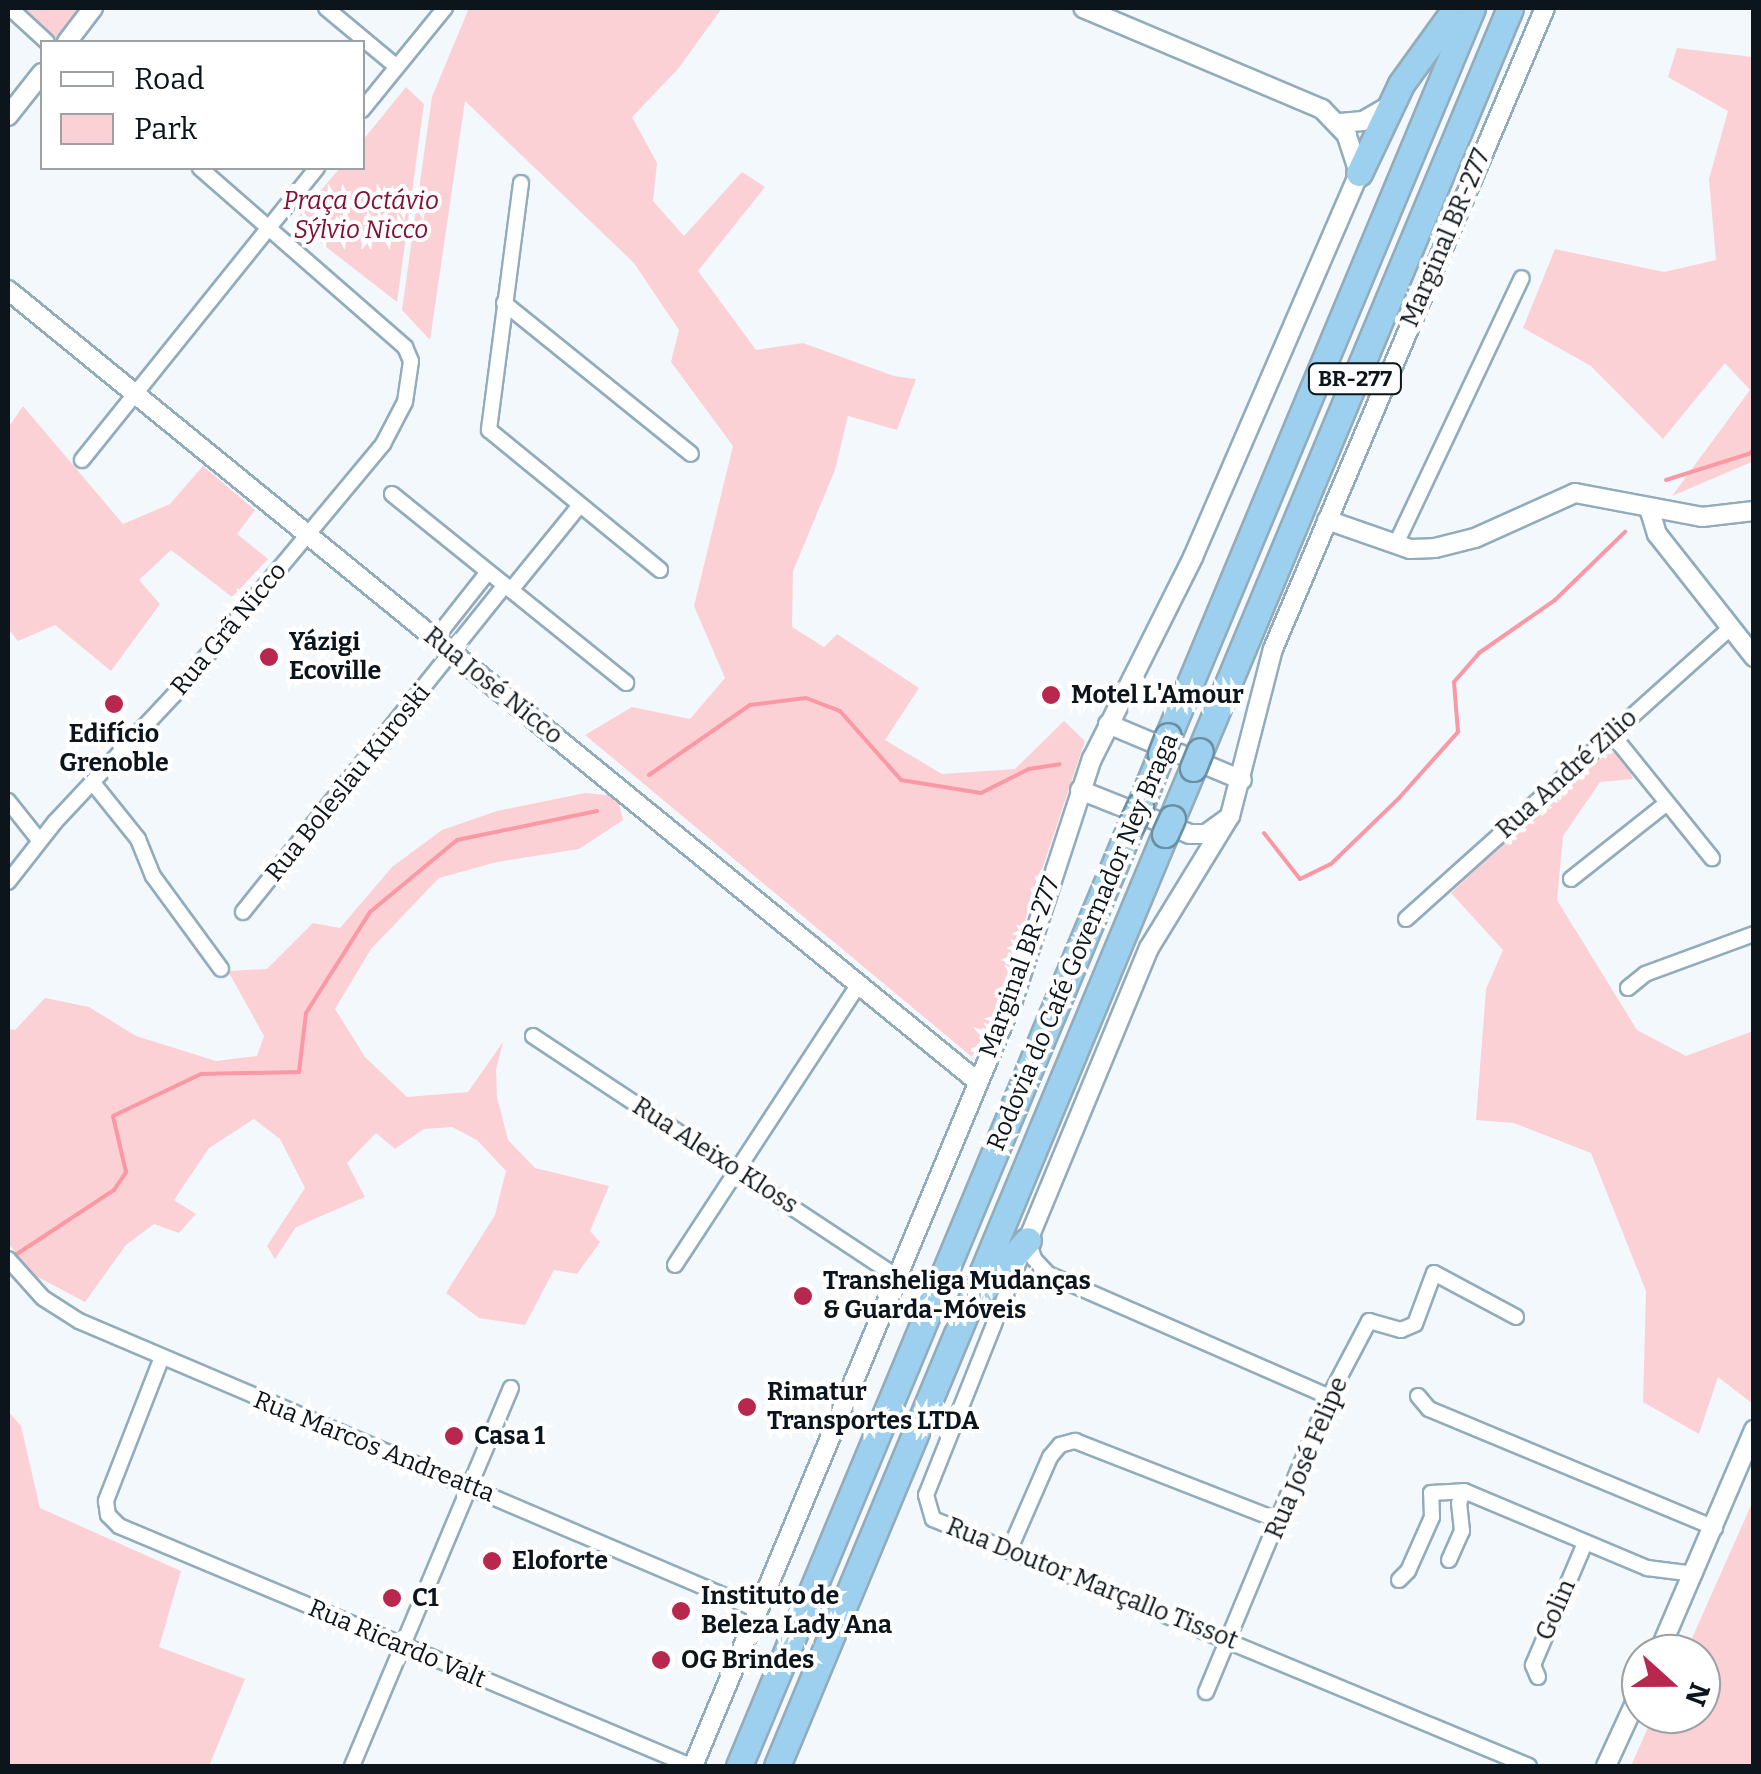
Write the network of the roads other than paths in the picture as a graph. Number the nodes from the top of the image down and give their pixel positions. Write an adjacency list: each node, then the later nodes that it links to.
1 (10, 8): 10 (street)
2 (93, 8): 11 (street)
3 (326, 8): 12 (street)
4 (445, 8): 12 (street)
5 (1084, 8): 17 (street)
6 (1456, 8): 15 (highway)
7 (1472, 8): 94 (highway, Rodovia do Café Governador Ney Braga / BR-277)
8 (1510, 8): 69 (highway, Rodovia do Café Governador Ney Braga / BR-277)
9 (1544, 8): 33 (street, Marginal BR-277)
10 (46, 40)
11 (69, 40)
12 (398, 67): 14 (street)
13 (40, 76): 16 (street)
14 (365, 106)
15 (1389, 106): 17 (street); 20 (highway)
16 (8, 116)
17 (1340, 123): 20 (street)
18 (202, 170): 22 (street)
19 (315, 170): 22 (street)
20 (1359, 173): 44 (street, Marginal BR-277)
21 (522, 183): 25 (street)
22 (271, 225): 26 (street); 34 (street, Rua Grã Nicco)
23 (1522, 278): 35 (street)
24 (8, 290): 26 (street, Rua José Nicco)
25 (504, 303): 27 (street); 30 (street)
26 (135, 394): 28 (street); 34 (street, Rua José Nicco)
27 (691, 454)
28 (82, 460)
29 (392, 494): 37 (street)
30 (580, 505): 36 (street); 38 (street, Rua Boleslau Kuroski)
31 (1649, 508): 32 (street); 35 (street); 39 (street)
32 (1754, 511)
33 (1327, 520): 35 (street); 46 (street, Marginal BR-277)
34 (307, 535): 40 (street, Rua José Nicco); 47 (street, Rua Grã Nicco)
35 (1396, 544)
36 (660, 570)
37 (488, 572): 38 (street); 40 (street)
38 (508, 588): 41 (street, Rua Boleslau Kuroski); 43 (street)
39 (1729, 629): 42 (street); 45 (street, Rua André Zilio)
40 (435, 639): 41 (street, Rua José Nicco)
41 (453, 654): 56 (street, Rua Boleslau Kuroski); 60 (street, Rua José Nicco)
42 (1754, 658)
43 (626, 683)
44 (1108, 724): 46 (street); 48 (street, Marginal BR-277)
45 (1611, 733): 50 (street); 57 (street, Rua André Zilio)
46 (1242, 780): 51 (street, Marginal BR-277)
47 (93, 783): 52 (street, Rua Grã Nicco); 59 (street)
48 (1080, 790): 51 (street); 63 (street, Marginal BR-277)
49 (8, 801): 52 (street)
50 (1667, 802): 53 (street); 54 (street)
51 (1230, 816): 65 (street, Marginal BR-277)
52 (40, 840): 55 (street, Rua Grã Nicco)
53 (1712, 858)
54 (1572, 879)
55 (8, 882)
56 (243, 912)
57 (1406, 919)
58 (1754, 934): 61 (street)
59 (221, 969)
60 (859, 984): 63 (street, Rua José Nicco); 64 (street)
61 (1628, 988)
62 (533, 1036): 64 (street, Rua Aleixo Kloss)
63 (978, 1082): 68 (street, Marginal BR-277)
64 (736, 1170): 67 (street); 68 (street, Rua Aleixo Kloss)
65 (1028, 1240): 69 (highway); 74 (street); 81 (street, Rua Doutor Marçallo Tissot)
66 (11, 1263): 71 (street, Rua Marcos Andreatta)
67 (675, 1265)
68 (897, 1276): 85 (street, Marginal BR-277)
69 (969, 1305): 95 (highway, Rodovia do Café Governador Ney Braga / BR-277)
70 (1516, 1316): 74 (street, Rua José Felipe)
71 (162, 1358): 76 (street, Rua Marcos Andreatta); 88 (street, Rua Ricardo Valt)
72 (512, 1388): 76 (street)
73 (1418, 1396): 79 (street)
74 (1330, 1397): 78 (street, Rua José Felipe)
75 (1754, 1430): 79 (street)
76 (471, 1485): 85 (street, Rua Marcos Andreatta); 88 (street)
77 (1464, 1491): 80 (street); 82 (street); 84 (street)
78 (1280, 1521): 81 (street); 87 (street, Rua José Felipe)
79 (1715, 1528): 83 (street)
80 (1584, 1543): 83 (street); 89 (street, Golin)
81 (1010, 1551): 87 (street, Rua Doutor Marçallo Tissot)
82 (1450, 1560)
83 (1695, 1574): 86 (street)
84 (1399, 1580)
85 (758, 1610): 93 (street, Marginal BR-277)
86 (1667, 1634)
87 (1228, 1640): 90 (street, Rua José Felipe); 96 (street, Rua Doutor Marçallo Tissot)
88 (400, 1646): 92 (street); 93 (street, Rua Ricardo Valt)
89 (1538, 1677)
90 (1206, 1692)
91 (1621, 1733): 97 (street)
92 (352, 1766)
93 (692, 1766)
94 (740, 1766)
95 (778, 1766)
96 (1528, 1766)
97 (1606, 1766)

